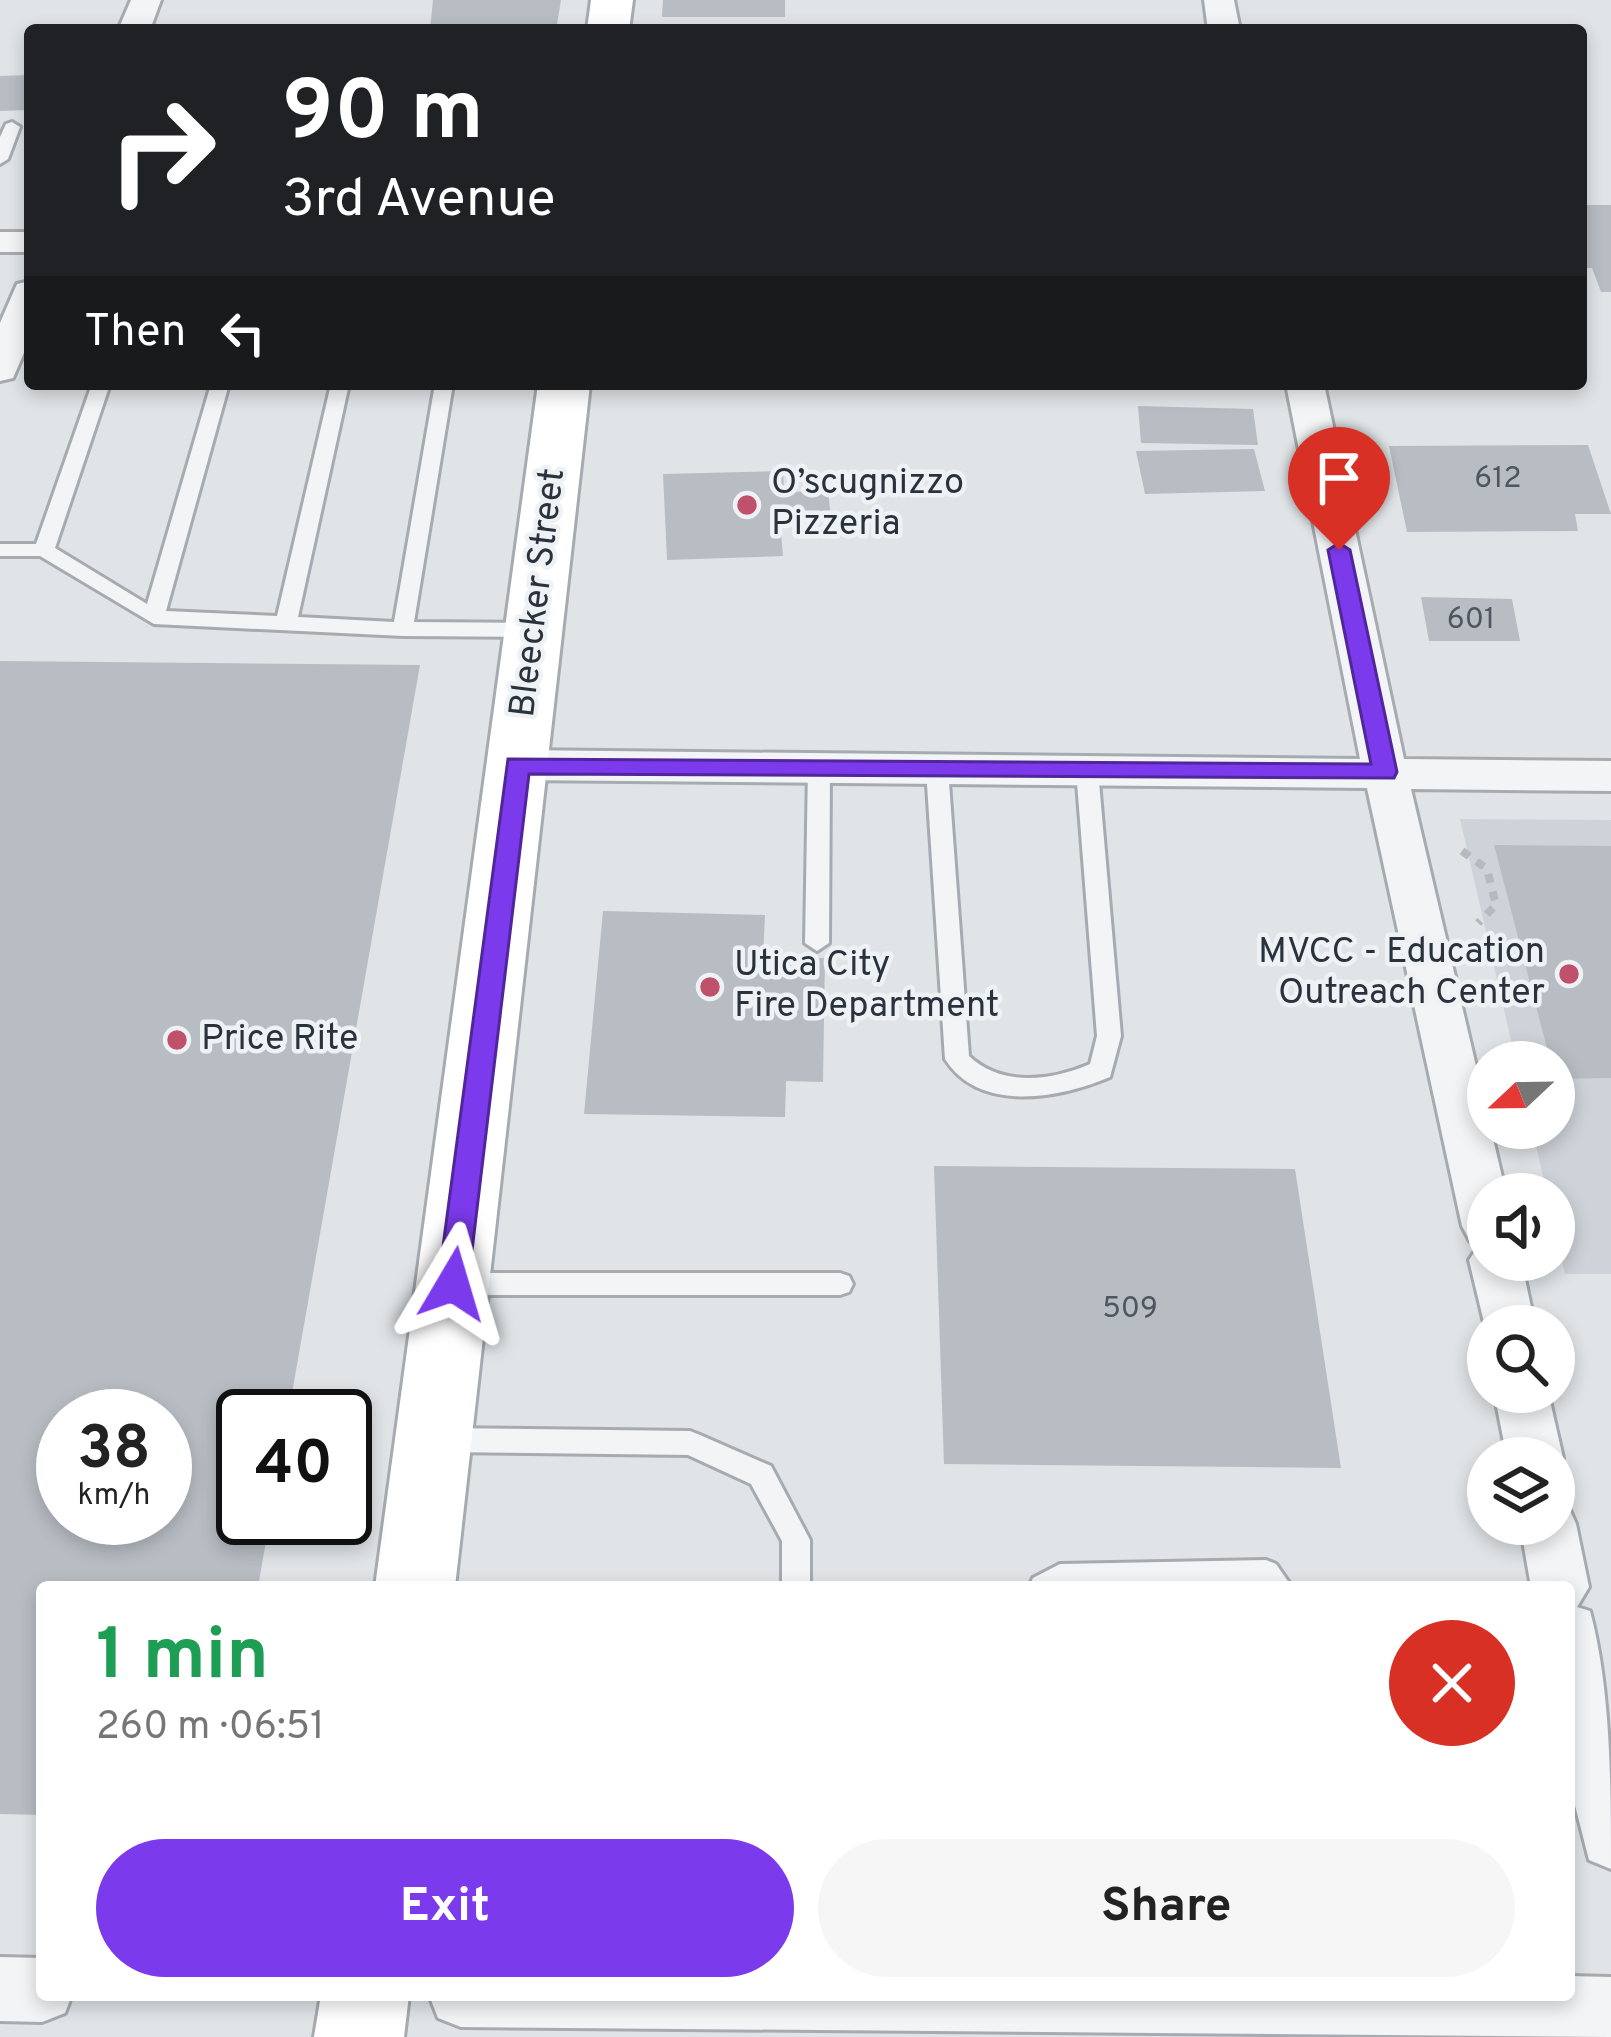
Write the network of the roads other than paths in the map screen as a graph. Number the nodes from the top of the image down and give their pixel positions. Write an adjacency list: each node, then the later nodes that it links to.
1 (14, 125): 2 (lane)
2 (0, 159)
3 (24, 314): 4 (street)
4 (13, 353)
5 (99, 390): 12 (lane)
6 (218, 390): 13 (lane)
7 (339, 390): 14 (lane)
8 (443, 390): 15 (lane)
9 (563, 390): 16 (street, Bleecker Street)
10 (1306, 390): 21 (street)
11 (0, 550): 12 (lane)
12 (44, 550): 13 (lane)
13 (154, 617): 14 (lane)
14 (286, 623): 15 (lane)
15 (403, 629): 16 (lane)
16 (534, 630): 17 (street, Bleecker Street)
17 (517, 765): 18 (street); 25 (street, Bleecker Street)
18 (819, 768): 19 (street); 23 (lane)
19 (937, 769): 20 (street); 20 (lane)
20 (1087, 770): 21 (street)
21 (1385, 772): 22 (street); 24 (street)
22 (1611, 776)
23 (817, 943)
24 (1476, 1173)
25 (453, 1284): 26 (lane); 27 (street, Bleecker Street)
26 (840, 1284)
27 (434, 1440): 29 (street, Bleecker Street); 30 (lane)
28 (1552, 1545): 33 (street)
29 (417, 1581)
30 (796, 1581)
31 (1053, 1581): 32 (lane)
32 (1272, 1581)
33 (1560, 1581)
34 (1575, 1660): 35 (street)
35 (1611, 1839)
36 (0, 1989): 37 (street)
37 (36, 1990)
38 (364, 2001): 41 (street)
39 (1384, 2001): 40 (street)
40 (1611, 2009)
41 (359, 2037)

